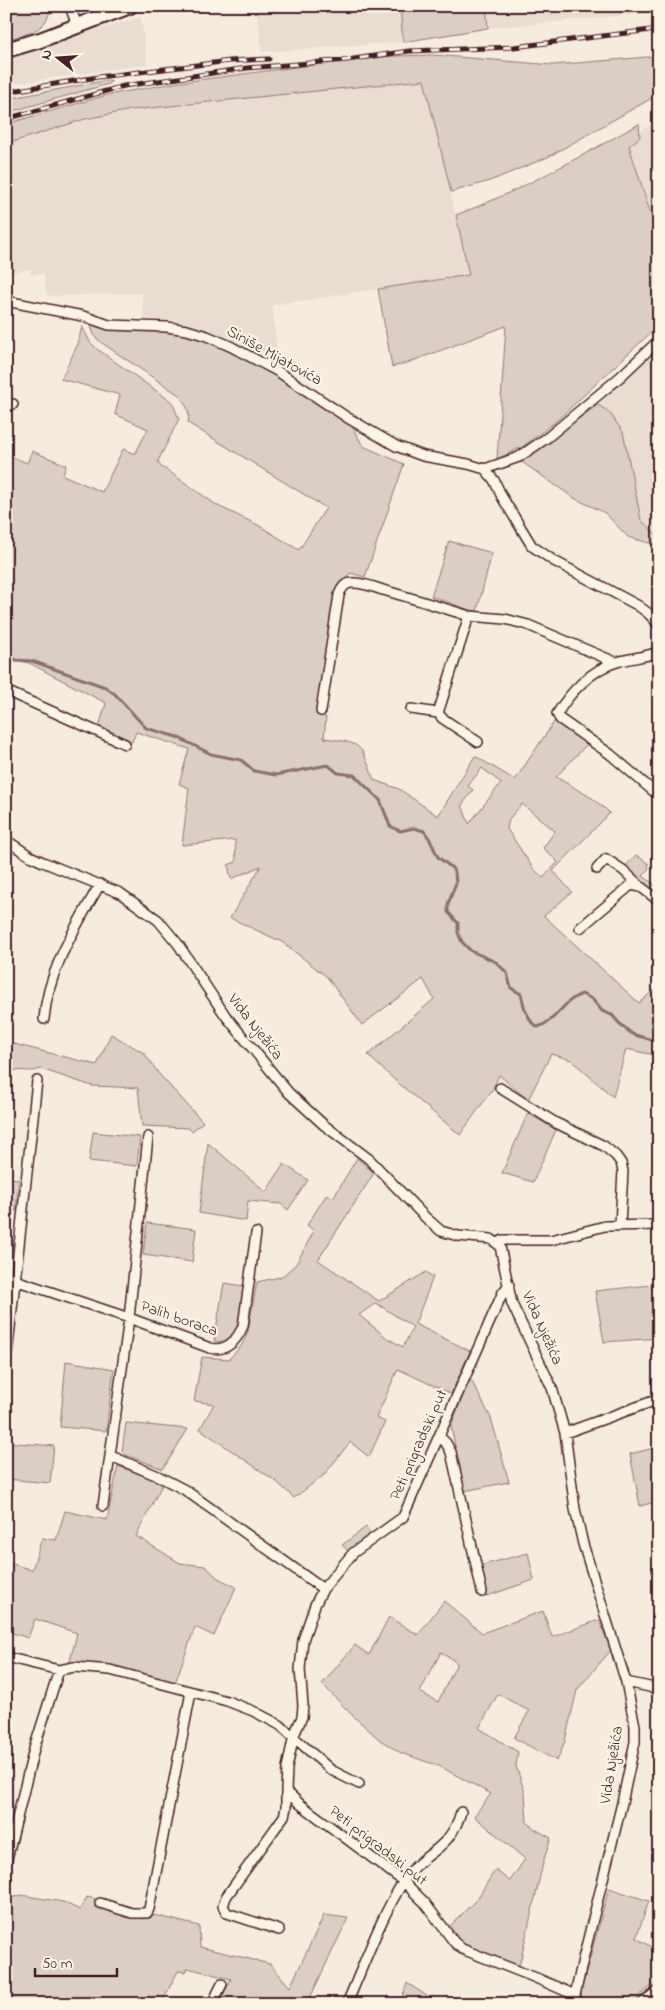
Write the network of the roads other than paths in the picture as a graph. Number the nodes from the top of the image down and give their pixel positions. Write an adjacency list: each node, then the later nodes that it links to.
1 (70, 6): 3 (street)
2 (121, 8): 3 (main road)
3 (77, 26): 4 (main road)
4 (6, 50)
5 (6, 301): 7 (street, Siniše Mijatovića)
6 (659, 340): 7 (street)
7 (485, 469): 9 (street)
8 (469, 616): 11 (street); 14 (street); 15 (street)
9 (659, 625)
10 (659, 652): 11 (street)
11 (615, 662): 18 (street)
12 (6, 691): 17 (street)
13 (411, 709): 15 (street)
14 (321, 711)
15 (438, 713): 16 (street)
16 (478, 742)
17 (125, 744)
18 (659, 796)
19 (6, 840): 21 (street, Vida Nježića)
20 (598, 869): 22 (street)
21 (100, 884): 25 (street); 32 (street, Vida Nježića)
22 (640, 886): 23 (street); 24 (street)
23 (659, 901)
24 (580, 928)
25 (44, 1019)
26 (36, 1081): 34 (street)
27 (500, 1088): 29 (street)
28 (148, 1137): 36 (street)
29 (620, 1225): 30 (street); 32 (street)
30 (659, 1225)
31 (256, 1233): 36 (street, Palih boraca)
32 (497, 1243): 35 (street, Vida Nježića)
33 (6, 1277): 34 (street, Palih boraca)
34 (16, 1280): 36 (street, Palih boraca); 37 (street)
35 (509, 1285): 39 (street, Vida Nježića); 40 (street, Peti prigradski put)
36 (129, 1318): 41 (street)
37 (6, 1364)
38 (659, 1399): 39 (street)
39 (565, 1433): 47 (street, Vida Nježića)
40 (440, 1437): 43 (street, Peti prigradski put); 44 (street)
41 (111, 1456): 42 (street); 43 (street)
42 (103, 1506)
43 (322, 1588): 50 (street, Peti prigradski put)
44 (482, 1592)
45 (6, 1657): 46 (street)
46 (59, 1670): 49 (street); 54 (street)
47 (626, 1682): 48 (street); 60 (street, Vida Nježića)
48 (659, 1689)
49 (191, 1692): 50 (street); 56 (street)
50 (294, 1735): 51 (street); 52 (street, Peti prigradski put)
51 (359, 1784)
52 (286, 1791): 55 (street, Peti prigradski put); 57 (street)
53 (461, 1812): 55 (street)
54 (6, 1863)
55 (403, 1881): 60 (street, Peti prigradski put); 61 (street)
56 (100, 1903)
57 (279, 1930)
58 (222, 1984): 62 (street)
59 (659, 1990): 63 (street)
60 (576, 2000)
61 (348, 2002)
62 (212, 2004)
63 (641, 2004)

